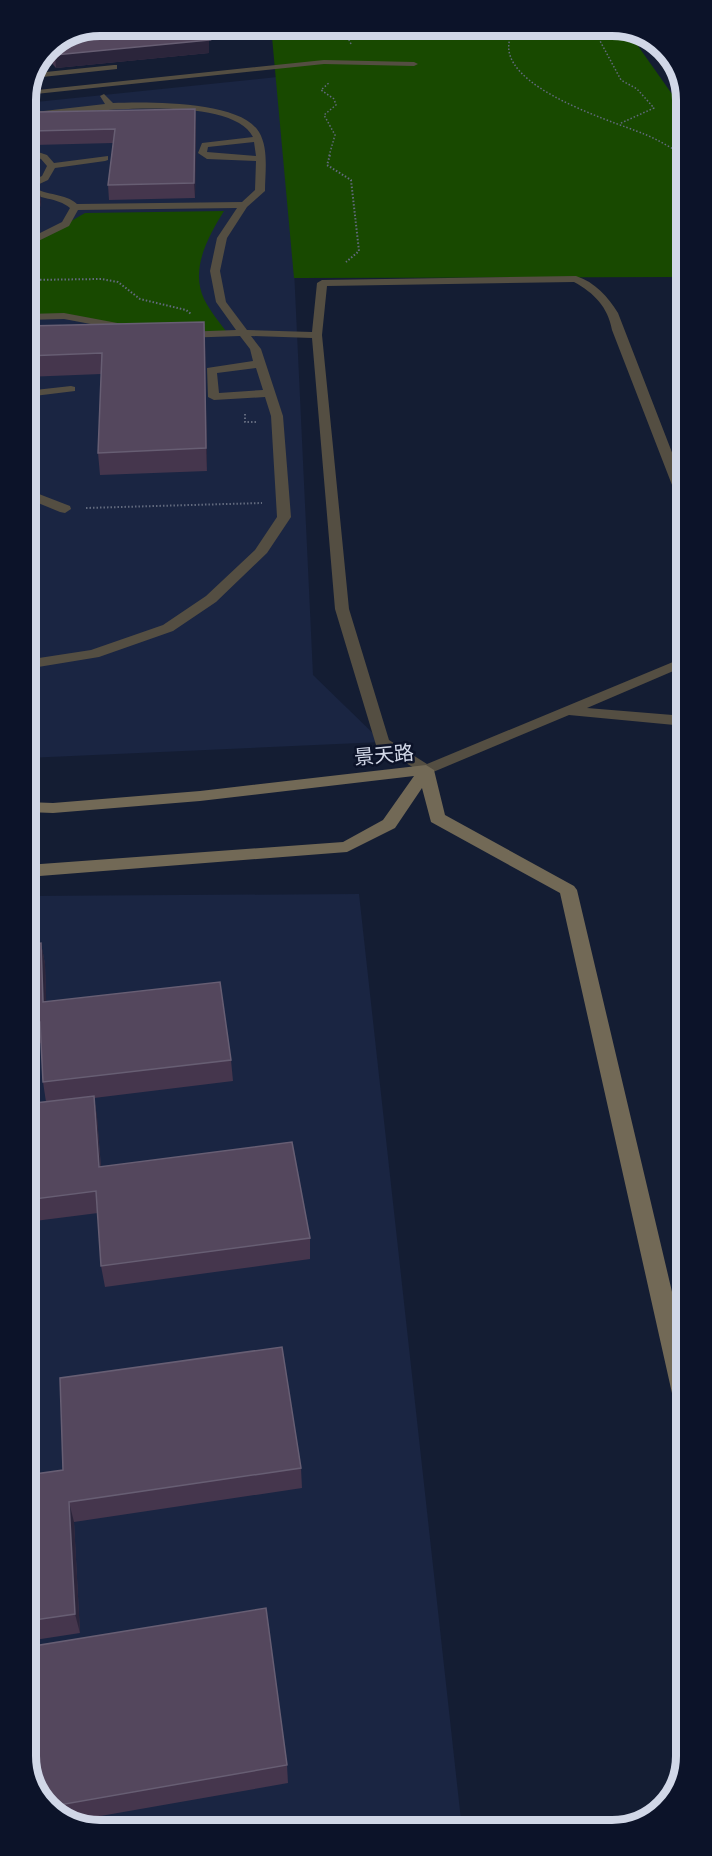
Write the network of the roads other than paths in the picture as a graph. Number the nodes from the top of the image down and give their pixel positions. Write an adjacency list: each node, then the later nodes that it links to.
1 (650, 48): 5 (street)
2 (414, 64): 9 (street)
3 (114, 67): 4 (street)
4 (42, 75)
5 (671, 76)
6 (97, 86): 8 (street); 9 (street); 10 (street)
7 (37, 89): 8 (street)
8 (39, 92)
9 (132, 93): 10 (street); 12 (street)
10 (110, 106): 11 (street)
11 (36, 114)
12 (256, 139): 15 (street); 15 (street)
13 (36, 154): 16 (street)
14 (105, 158): 16 (street)
15 (260, 159): 19 (street)
16 (52, 166): 17 (street)
17 (36, 181)
18 (36, 194): 20 (street)
19 (244, 205): 20 (street); 24 (street)
20 (75, 207): 21 (street)
21 (36, 239)
22 (36, 317): 23 (street)
23 (145, 331)
24 (244, 333): 25 (street); 26 (street); 27 (street)
25 (166, 334)
26 (317, 335): 31 (street); 38 (street)
27 (261, 364): 30 (street); 30 (street)
28 (71, 389): 29 (street)
29 (36, 393)
30 (269, 393): 34 (street)
31 (676, 480)
32 (36, 497): 33 (street)
33 (65, 509)
34 (36, 664)
35 (676, 665): 36 (street)
36 (566, 711): 37 (street); 38 (street)
37 (676, 720)
38 (426, 770): 39 (street, 景天路); 40 (street, 景天路); 41 (street)
39 (36, 807)
40 (36, 870)
41 (676, 1359)

